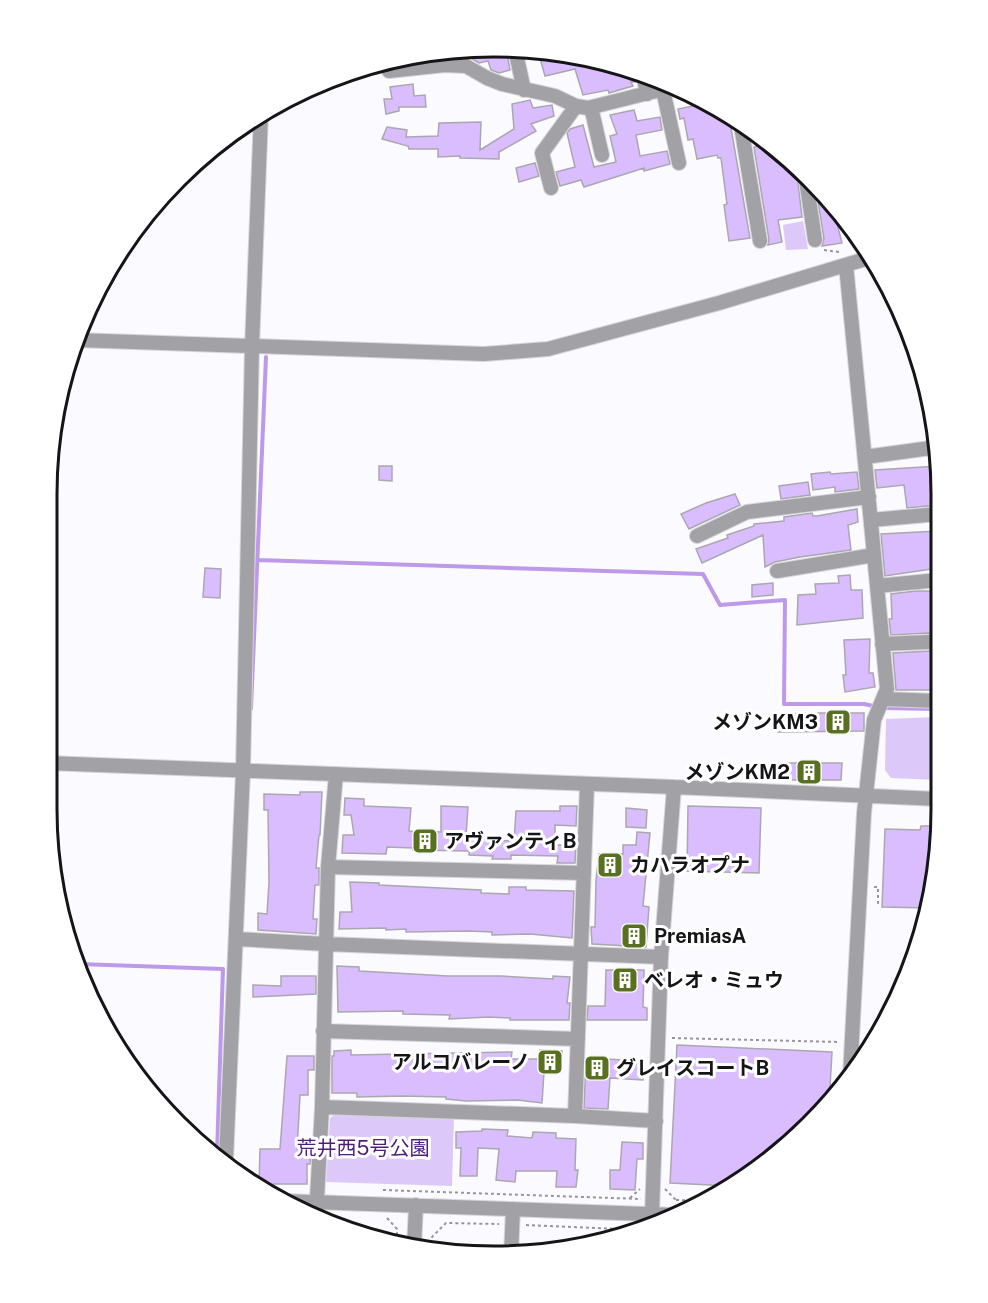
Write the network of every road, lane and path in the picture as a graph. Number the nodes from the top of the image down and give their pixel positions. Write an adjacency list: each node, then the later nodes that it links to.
1 (517, 58): 6 (street)
2 (449, 60): 6 (street)
3 (417, 64): 4 (street)
4 (389, 70)
5 (645, 84): 8 (street)
6 (524, 90): 10 (street)
7 (661, 90): 8 (street)
8 (647, 94): 11 (street)
9 (671, 95): 15 (street)
10 (576, 106): 11 (street); 16 (street)
11 (591, 107): 14 (street)
12 (261, 125): 23 (street)
13 (742, 135): 19 (street)
14 (602, 155)
15 (679, 163)
16 (551, 188)
17 (807, 190): 18 (street)
18 (815, 240): 21 (path)
19 (760, 241)
20 (862, 260): 21 (street)
21 (844, 266): 23 (street); 25 (street)
22 (85, 340): 23 (street)
23 (252, 346): 39 (street)
24 (928, 448): 25 (street)
25 (865, 457): 26 (street)
26 (869, 497): 28 (street); 29 (street)
27 (931, 515): 28 (street)
28 (871, 520): 30 (street)
29 (698, 536)
30 (874, 555): 31 (street); 33 (street)
31 (777, 571)
32 (931, 581): 33 (street)
33 (877, 586): 35 (street)
34 (928, 642): 35 (street)
35 (882, 644): 37 (street)
36 (931, 701): 37 (street)
37 (880, 705): 43 (street)
38 (57, 763): 39 (street)
39 (243, 771): 40 (street); 49 (street)
40 (336, 774): 41 (street); 45 (street)
41 (587, 784): 42 (street); 46 (street)
42 (674, 787): 43 (street); 52 (street)
43 (866, 796): 44 (street); 57 (street)
44 (931, 799)
45 (328, 867): 46 (street); 50 (street)
46 (584, 873): 51 (street)
47 (870, 887): 48 (path)
48 (881, 904)
49 (236, 939): 50 (street); 61 (street)
50 (326, 944): 51 (street); 53 (street)
51 (581, 953): 52 (street); 55 (street)
52 (661, 957): 60 (street)
53 (323, 1031): 55 (street); 58 (street)
54 (670, 1038): 56 (path)
55 (578, 1039): 59 (street)
56 (840, 1042)
57 (845, 1070)
58 (322, 1107): 59 (street); 67 (street)
59 (575, 1116): 60 (street)
60 (656, 1121): 71 (street)
61 (226, 1155)
62 (664, 1187): 65 (path)
63 (377, 1190): 64 (path)
64 (630, 1198)
65 (688, 1200)
66 (304, 1202): 67 (street)
67 (317, 1203): 68 (street); 69 (street)
68 (416, 1205): 70 (street); 78 (street)
69 (317, 1208)
70 (513, 1209): 71 (street); 80 (street)
71 (652, 1214): 72 (street)
72 (658, 1214)
73 (386, 1217): 77 (path)
74 (503, 1224): 79 (path)
75 (522, 1225): 76 (path)
76 (614, 1229)
77 (397, 1235)
78 (414, 1239)
79 (430, 1241)
80 (512, 1245)

